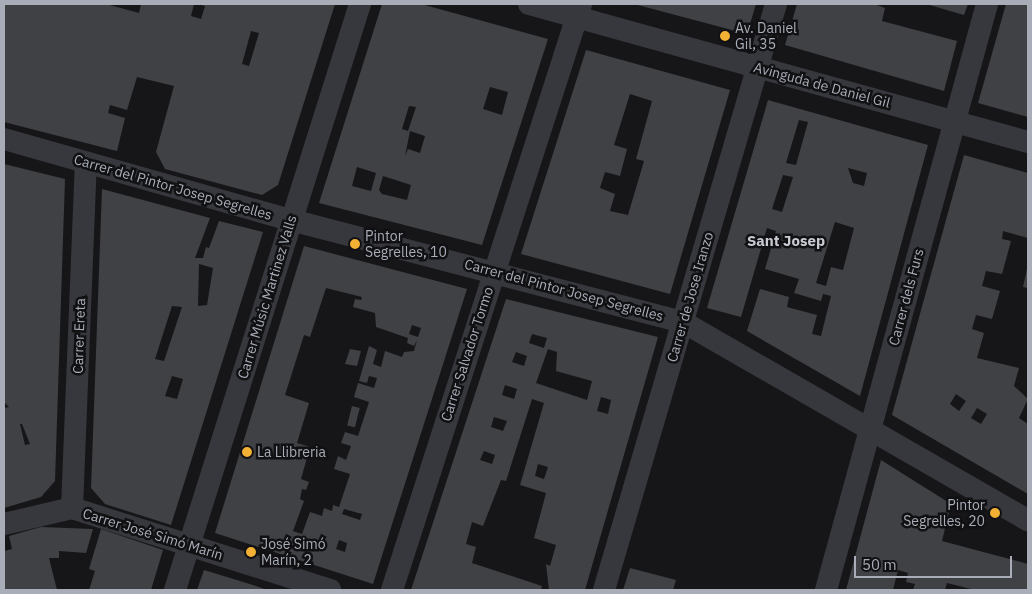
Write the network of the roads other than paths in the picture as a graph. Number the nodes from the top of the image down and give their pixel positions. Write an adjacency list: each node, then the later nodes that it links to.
1 (360, 4): 11 (street, Carrer Músic Martinez Valls)
2 (529, 4): 5 (street, Avinguda de Daniel Gil)
3 (776, 4): 6 (street, Carrer de Jose Iranzo)
4 (987, 4): 7 (street, Carrer dels Furs)
5 (579, 10): 6 (street, Avinguda de Daniel Gil); 12 (street, Carrer Salvador Tormo)
6 (757, 68): 7 (street, Avinguda de Daniel Gil); 13 (street, Carrer de Jose Iranzo)
7 (955, 121): 9 (street, Avinguda de Daniel Gil); 14 (street, Carrer dels Furs)
8 (4, 139): 10 (street, Carrer del Pintor Josep Segrelles)
9 (1028, 142)
10 (86, 163): 11 (street, Carrer del Pintor Josep Segrelles); 15 (street, Carrer Ereta)
11 (290, 220): 12 (street, Carrer del Pintor Josep Segrelles); 18 (street, Carrer Músic Martinez Valls)
12 (494, 271): 13 (street, Carrer del Pintor Josep Segrelles); 21 (street, Carrer Salvador Tormo)
13 (683, 322): 14 (street, Carrer del Pintor Josep Segrelles); 22 (street, Carrer de Jose Iranzo)
14 (870, 430): 16 (street, Carrer del Pintor Josep Segrelles); 23 (street, Carrer dels Furs)
15 (72, 508): 17 (street, Carrer José Simó Marín); 18 (street, Carrer José Simó Marín)
16 (1028, 520)
17 (4, 524)
18 (190, 545): 19 (street, Carrer Músic Martinez Valls); 20 (street, Carrer José Simó Marín)
19 (175, 590)
20 (330, 590)
21 (392, 590)
22 (604, 590)
23 (826, 590)

